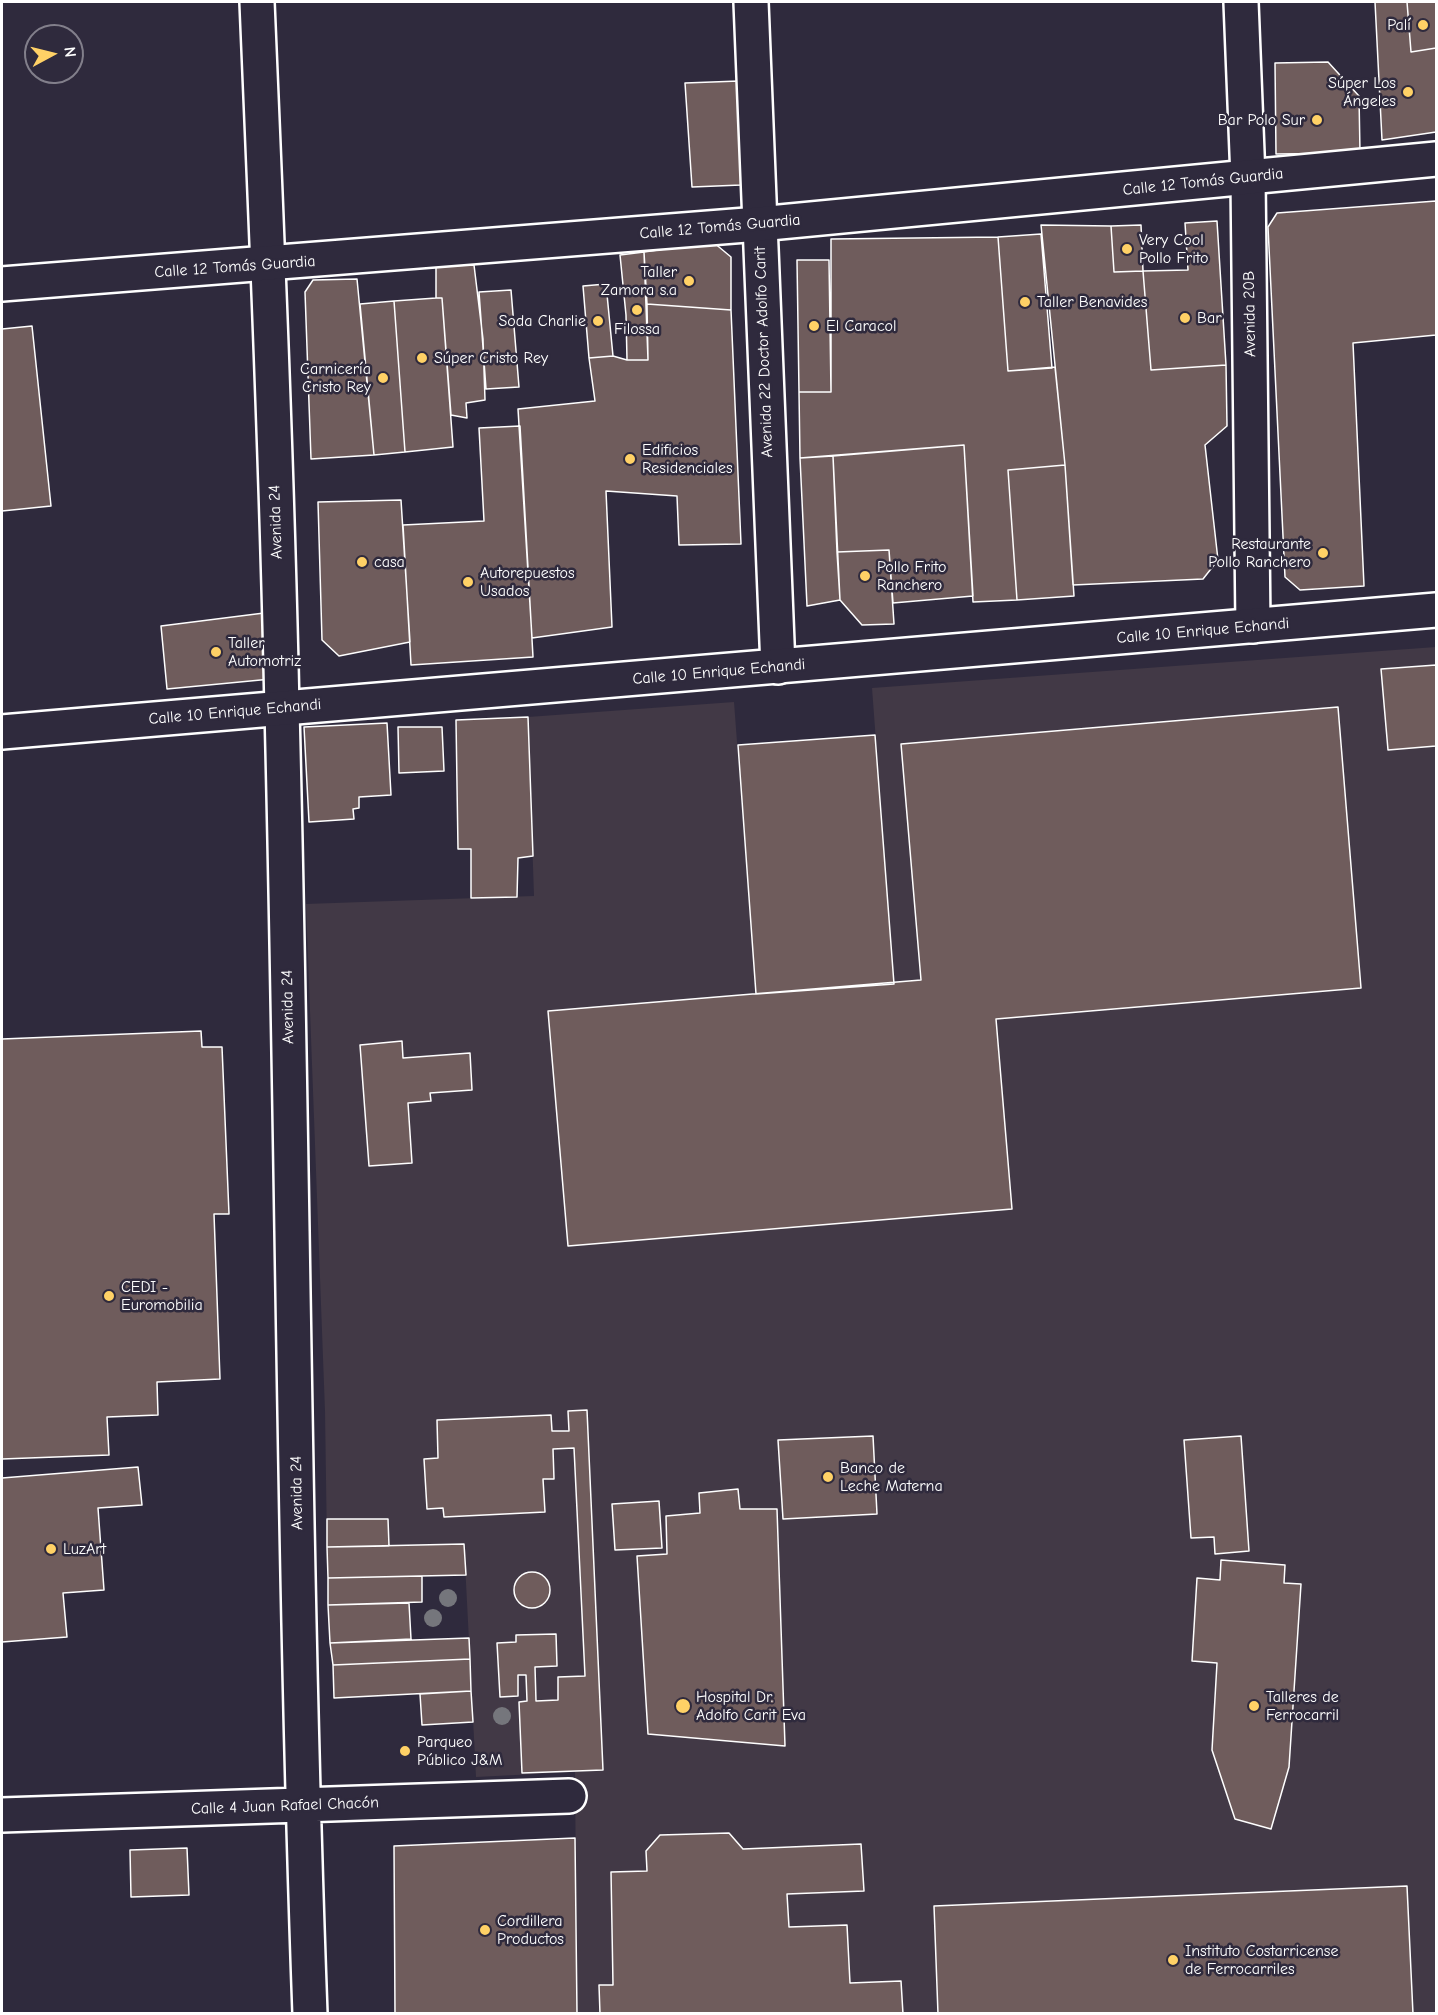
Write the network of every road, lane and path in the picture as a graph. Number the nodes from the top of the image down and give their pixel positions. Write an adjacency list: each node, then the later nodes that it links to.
1 (257, 2): 7 (street, Avenida 24)
2 (751, 2): 6 (street, Avenida 22 Doctor Adolfo Carit)
3 (1241, 2): 5 (street, Avenida 20B)
4 (1437, 159): 5 (street, Calle 12 Tomás Guardia)
5 (1248, 178): 6 (street, Calle 12 Tomás Guardia); 10 (street, Avenida 20B)
6 (759, 224): 7 (street, Calle 12 Tomás Guardia); 11 (street, Avenida 22 Doctor Adolfo Carit)
7 (269, 264): 8 (street, Calle 12 Tomás Guardia); 12 (street, Avenida 24)
8 (2, 284)
9 (1437, 610): 10 (street, Calle 10 Enrique Echandi)
10 (1253, 626): 11 (street, Calle 10 Enrique Echandi)
11 (778, 668): 12 (street, Calle 10 Enrique Echandi)
12 (282, 708): 13 (street, Calle 10 Enrique Echandi); 15 (street, Avenida 24)
13 (2, 732)
14 (569, 1796): 15 (street, Calle 4 Juan Rafael Chacón)
15 (303, 1805): 16 (street, Calle 4 Juan Rafael Chacón); 17 (street, Avenida 24)
16 (2, 1815)
17 (310, 2013)

